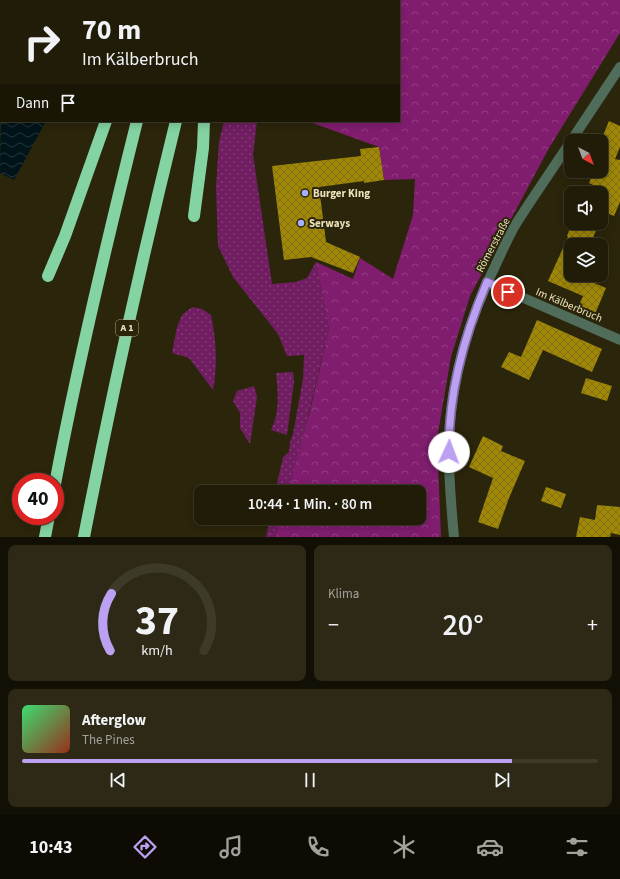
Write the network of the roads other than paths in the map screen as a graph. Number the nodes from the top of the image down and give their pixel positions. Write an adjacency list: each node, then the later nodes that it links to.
1 (620, 67): 6 (street, Römerstraße)
2 (106, 122): 9 (highway)
3 (137, 122): 12 (highway)
4 (176, 122): 15 (highway, A 1)
5 (204, 122): 8 (highway)
6 (576, 134)
7 (564, 152): 10 (street, Römerstraße)
8 (194, 216)
9 (48, 276)
10 (487, 282): 11 (street, Im Kälberbruch); 16 (street, Römerstraße)
11 (620, 340)
12 (57, 473)
13 (47, 525): 14 (highway)
14 (45, 537)
15 (84, 537)
16 (454, 537)

